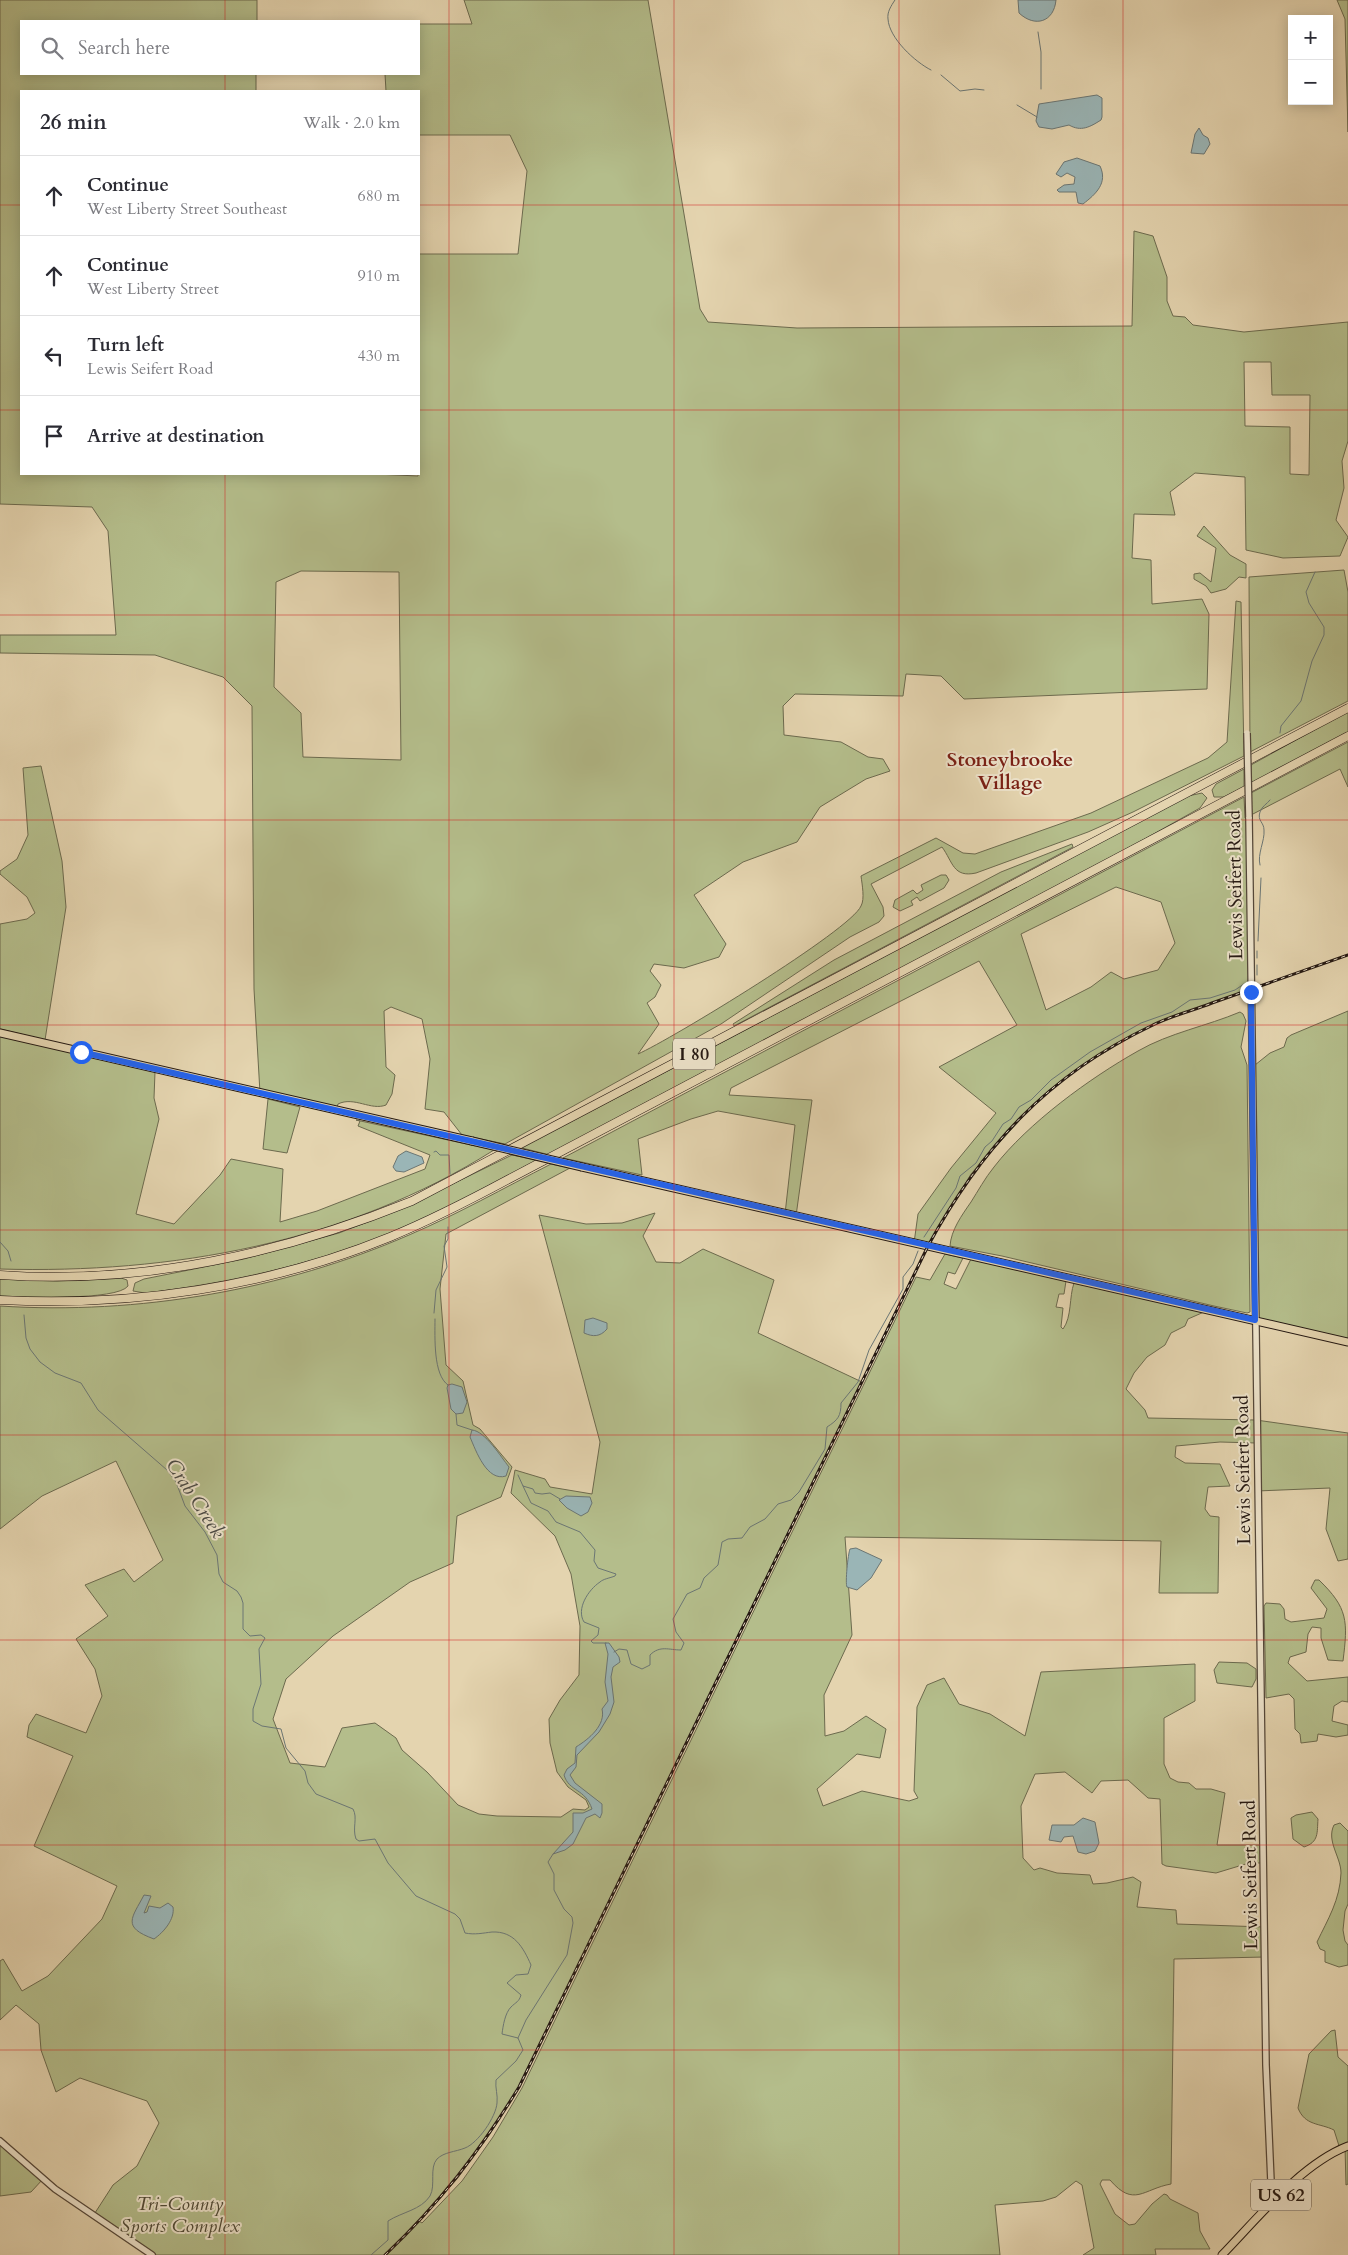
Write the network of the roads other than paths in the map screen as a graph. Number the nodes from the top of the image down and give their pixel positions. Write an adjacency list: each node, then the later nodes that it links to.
1 (1348, 708): 5 (highway, I 80)
2 (1248, 734): 7 (street, Lewis Seifert Road, bridge)
3 (1348, 736): 6 (highway, I 80)
4 (0, 1033): 7 (main road, bridge)
5 (0, 1275)
6 (0, 1300)
7 (1255, 1320): 8 (main road); 11 (street, Lewis Seifert Road)
8 (1348, 1342)
9 (0, 2141): 12 (street)
10 (1348, 2146): 11 (main road, US 62)
11 (1272, 2205): 13 (main road, US 62)
12 (152, 2255)
13 (1222, 2255)

